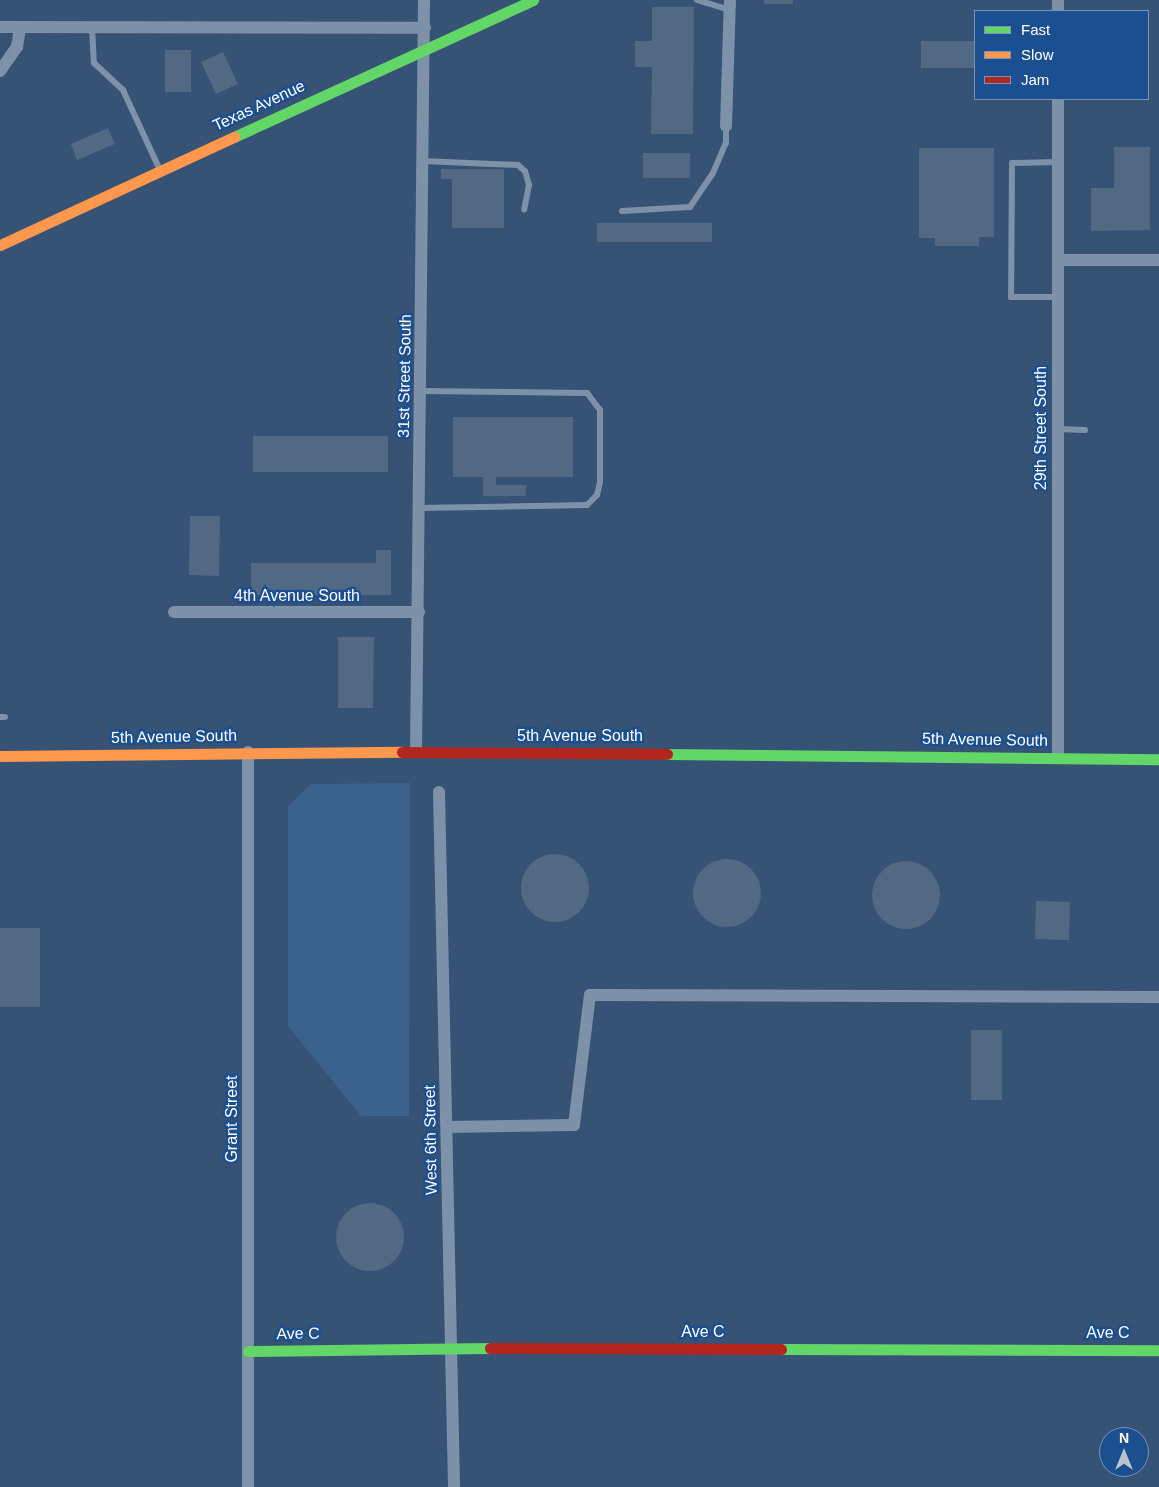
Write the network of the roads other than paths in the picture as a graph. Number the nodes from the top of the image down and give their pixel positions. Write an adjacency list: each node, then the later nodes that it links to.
1 (424, 0): 8 (street, 31st Street South)
2 (533, 0): 9 (street, Texas Avenue)
3 (697, 0): 4 (lane)
4 (730, 5): 12 (street)
5 (0, 27): 6 (street)
6 (20, 27): 7 (street); 10 (street)
7 (92, 28): 8 (street); 15 (lane)
8 (425, 28): 9 (street, 31st Street South)
9 (424, 47): 13 (street, 31st Street South); 15 (street, Texas Avenue)
10 (0, 71)
11 (1058, 100): 14 (street, 29th Street South)
12 (726, 126): 17 (lane)
13 (423, 161): 16 (lane); 22 (street, 31st Street South)
14 (1058, 162): 19 (street, 29th Street South); 21 (lane)
15 (160, 170): 18 (street, Texas Avenue)
16 (524, 210)
17 (622, 211)
18 (0, 245)
19 (1058, 260): 20 (street); 21 (street, 29th Street South)
20 (1159, 260)
21 (1058, 297): 23 (street, 29th Street South)
22 (421, 391): 25 (street, 31st Street South); 25 (lane)
23 (1058, 429): 24 (lane); 31 (street, 29th Street South)
24 (1085, 430)
25 (420, 508): 27 (street, 31st Street South)
26 (174, 612): 27 (street, 4th Avenue South)
27 (418, 612): 29 (street, 31st Street South)
28 (248, 752): 29 (street, 5th Avenue South); 30 (street, 5th Avenue South); 38 (street, Grant Street)
29 (416, 752): 31 (street, 5th Avenue South)
30 (0, 756)
31 (1058, 757): 32 (street, 5th Avenue South)
32 (1159, 759)
33 (439, 792): 35 (street, West 6th Street)
34 (1159, 997): 35 (street)
35 (447, 1127): 36 (street, West 6th Street)
36 (453, 1348): 37 (street, Ave C); 38 (street, Ave C); 40 (street, West 6th Street)
37 (1159, 1350)
38 (248, 1351): 39 (street, Grant Street)
39 (248, 1487)
40 (454, 1487)

